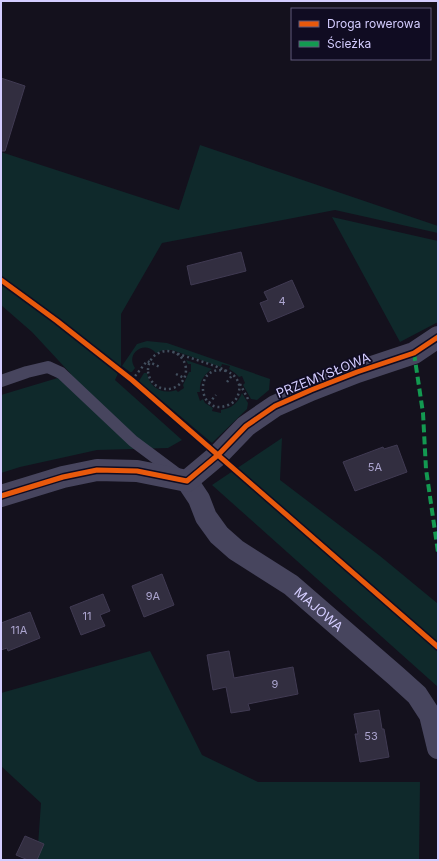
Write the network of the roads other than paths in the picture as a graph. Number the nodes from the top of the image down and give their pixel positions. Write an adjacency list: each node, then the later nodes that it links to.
1 (438, 337): 3 (street, PRZEMYSŁOWA)
2 (1, 381): 3 (lane)
3 (188, 481): 4 (street); 5 (street, MAJOWA)
4 (1, 496)
5 (438, 748)

